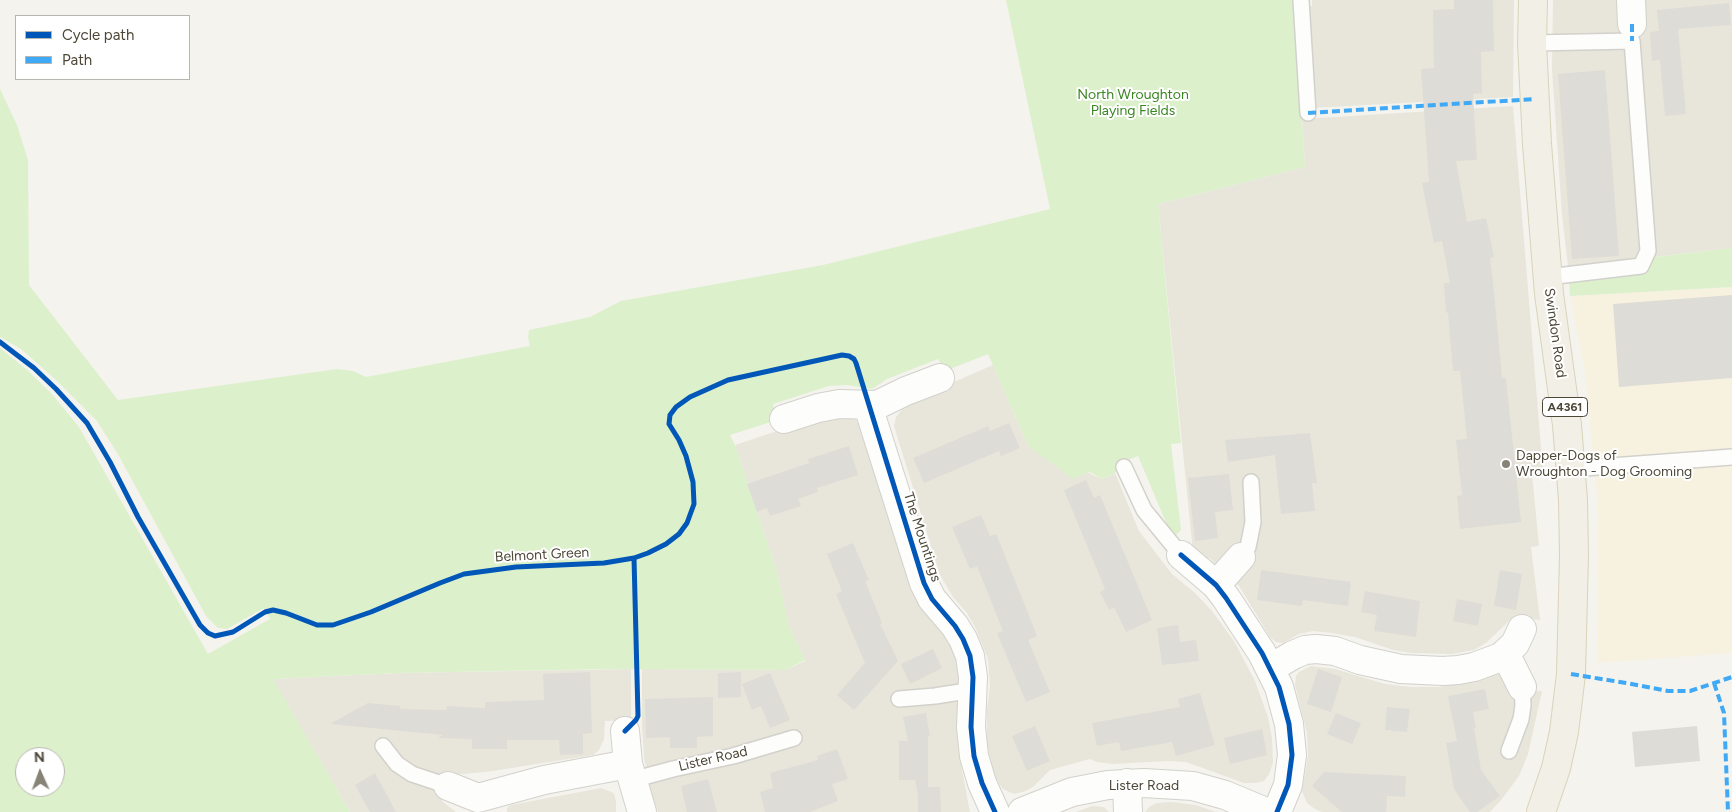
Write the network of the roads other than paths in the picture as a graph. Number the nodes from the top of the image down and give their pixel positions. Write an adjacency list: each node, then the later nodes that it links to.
1 (1301, 0): 4 (lane)
2 (1533, 0): 3 (main road, Swindon Road / A4361)
3 (1532, 43): 5 (main road, Swindon Road / A4361); 5 (lane)
4 (1308, 113)
5 (1548, 277): 11 (main road, Swindon Road / A4361)
6 (940, 378): 7 (street)
7 (868, 406): 8 (street); 20 (street, The Mountings)
8 (784, 419)
9 (1732, 457): 11 (lane)
10 (1124, 467): 13 (lane)
11 (1571, 469): 36 (main road, Swindon Road / A4361)
12 (1251, 482): 14 (lane)
13 (1181, 555): 15 (street)
14 (1241, 557): 15 (street)
15 (1216, 586): 18 (street)
16 (1522, 628): 17 (street)
17 (1502, 657): 18 (street); 19 (street)
18 (1270, 668): 35 (street)
19 (1522, 688): 25 (lane)
20 (974, 690): 21 (lane); 31 (street, The Mountings)
21 (900, 699)
22 (625, 731): 26 (street)
23 (794, 738): 26 (lane, Lister Road)
24 (383, 746): 28 (lane, Lister Road)
25 (1509, 751)
26 (630, 772): 29 (street, Lister Road); 30 (street)
27 (1127, 783): 32 (street, Lister Road); 33 (street); 34 (street, Lister Road)
28 (448, 786): 29 (street, Lister Road)
29 (480, 805)
30 (642, 812)
31 (995, 812)
32 (1022, 812)
33 (1128, 812)
34 (1266, 812)
35 (1277, 812)
36 (1541, 812)

